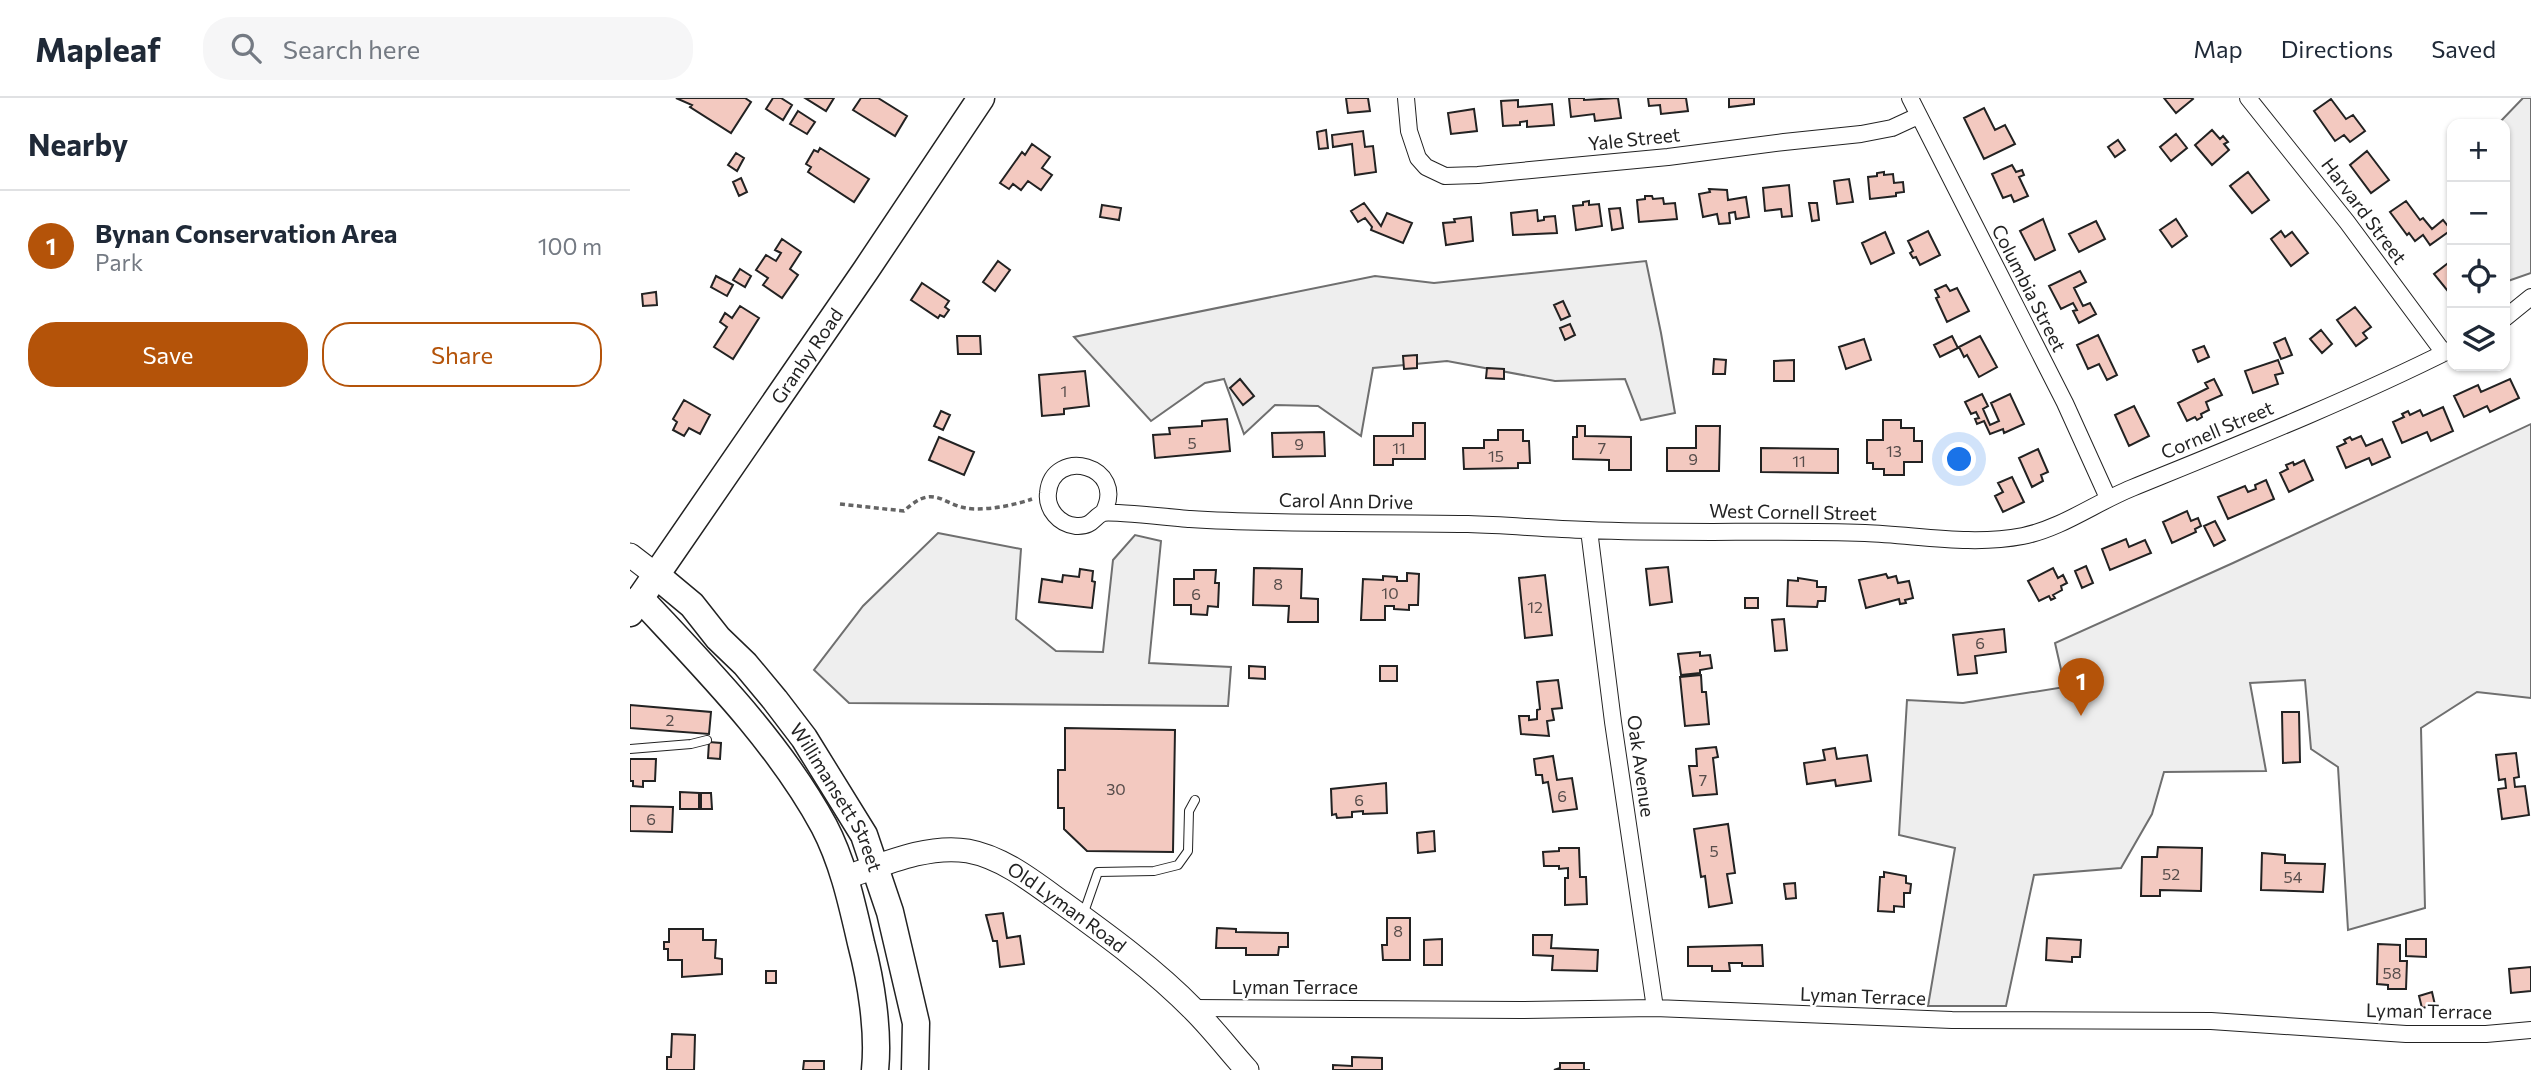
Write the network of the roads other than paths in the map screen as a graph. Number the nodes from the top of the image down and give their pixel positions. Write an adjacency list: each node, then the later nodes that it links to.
1 (981, 98): 15 (main road, Granby Road)
2 (1406, 98): 5 (street, Yale Street)
3 (1910, 98): 5 (street, Columbia Street)
4 (2248, 98): 8 (street, Harvard Street)
5 (1918, 116): 10 (street, Columbia Street)
6 (2531, 298): 7 (street)
7 (2510, 314)
8 (2447, 350)
9 (2447, 351): 10 (street, Cornell Street)
10 (2108, 498): 13 (street, Cornell Street)
11 (1103, 513): 11 (street, Carol Ann Drive); 12 (street, Carol Ann Drive)
12 (1589, 530): 13 (street, West Cornell Street); 24 (street, Oak Avenue)
13 (1996, 541)
14 (630, 555): 15 (main road)
15 (656, 575): 16 (main road, Granby Road); 20 (main road, Willimansett Street)
16 (633, 599): 21 (main road, Willimansett Street)
17 (708, 740): 18 (lane)
18 (630, 749)
19 (1195, 800): 22 (lane)
20 (877, 867): 21 (main road, Old Lyman Road); 22 (main road, Old Lyman Road); 27 (main road, Willimansett Street)
21 (844, 878): 26 (main road, Willimansett Street)
22 (1082, 917): 23 (main road, Old Lyman Road)
23 (1193, 1008): 24 (street, Lyman Terrace); 28 (main road, Old Lyman Road)
24 (1655, 1008): 25 (street, Lyman Terrace)
25 (2531, 1030)
26 (875, 1070)
27 (915, 1070)
28 (1247, 1070)

